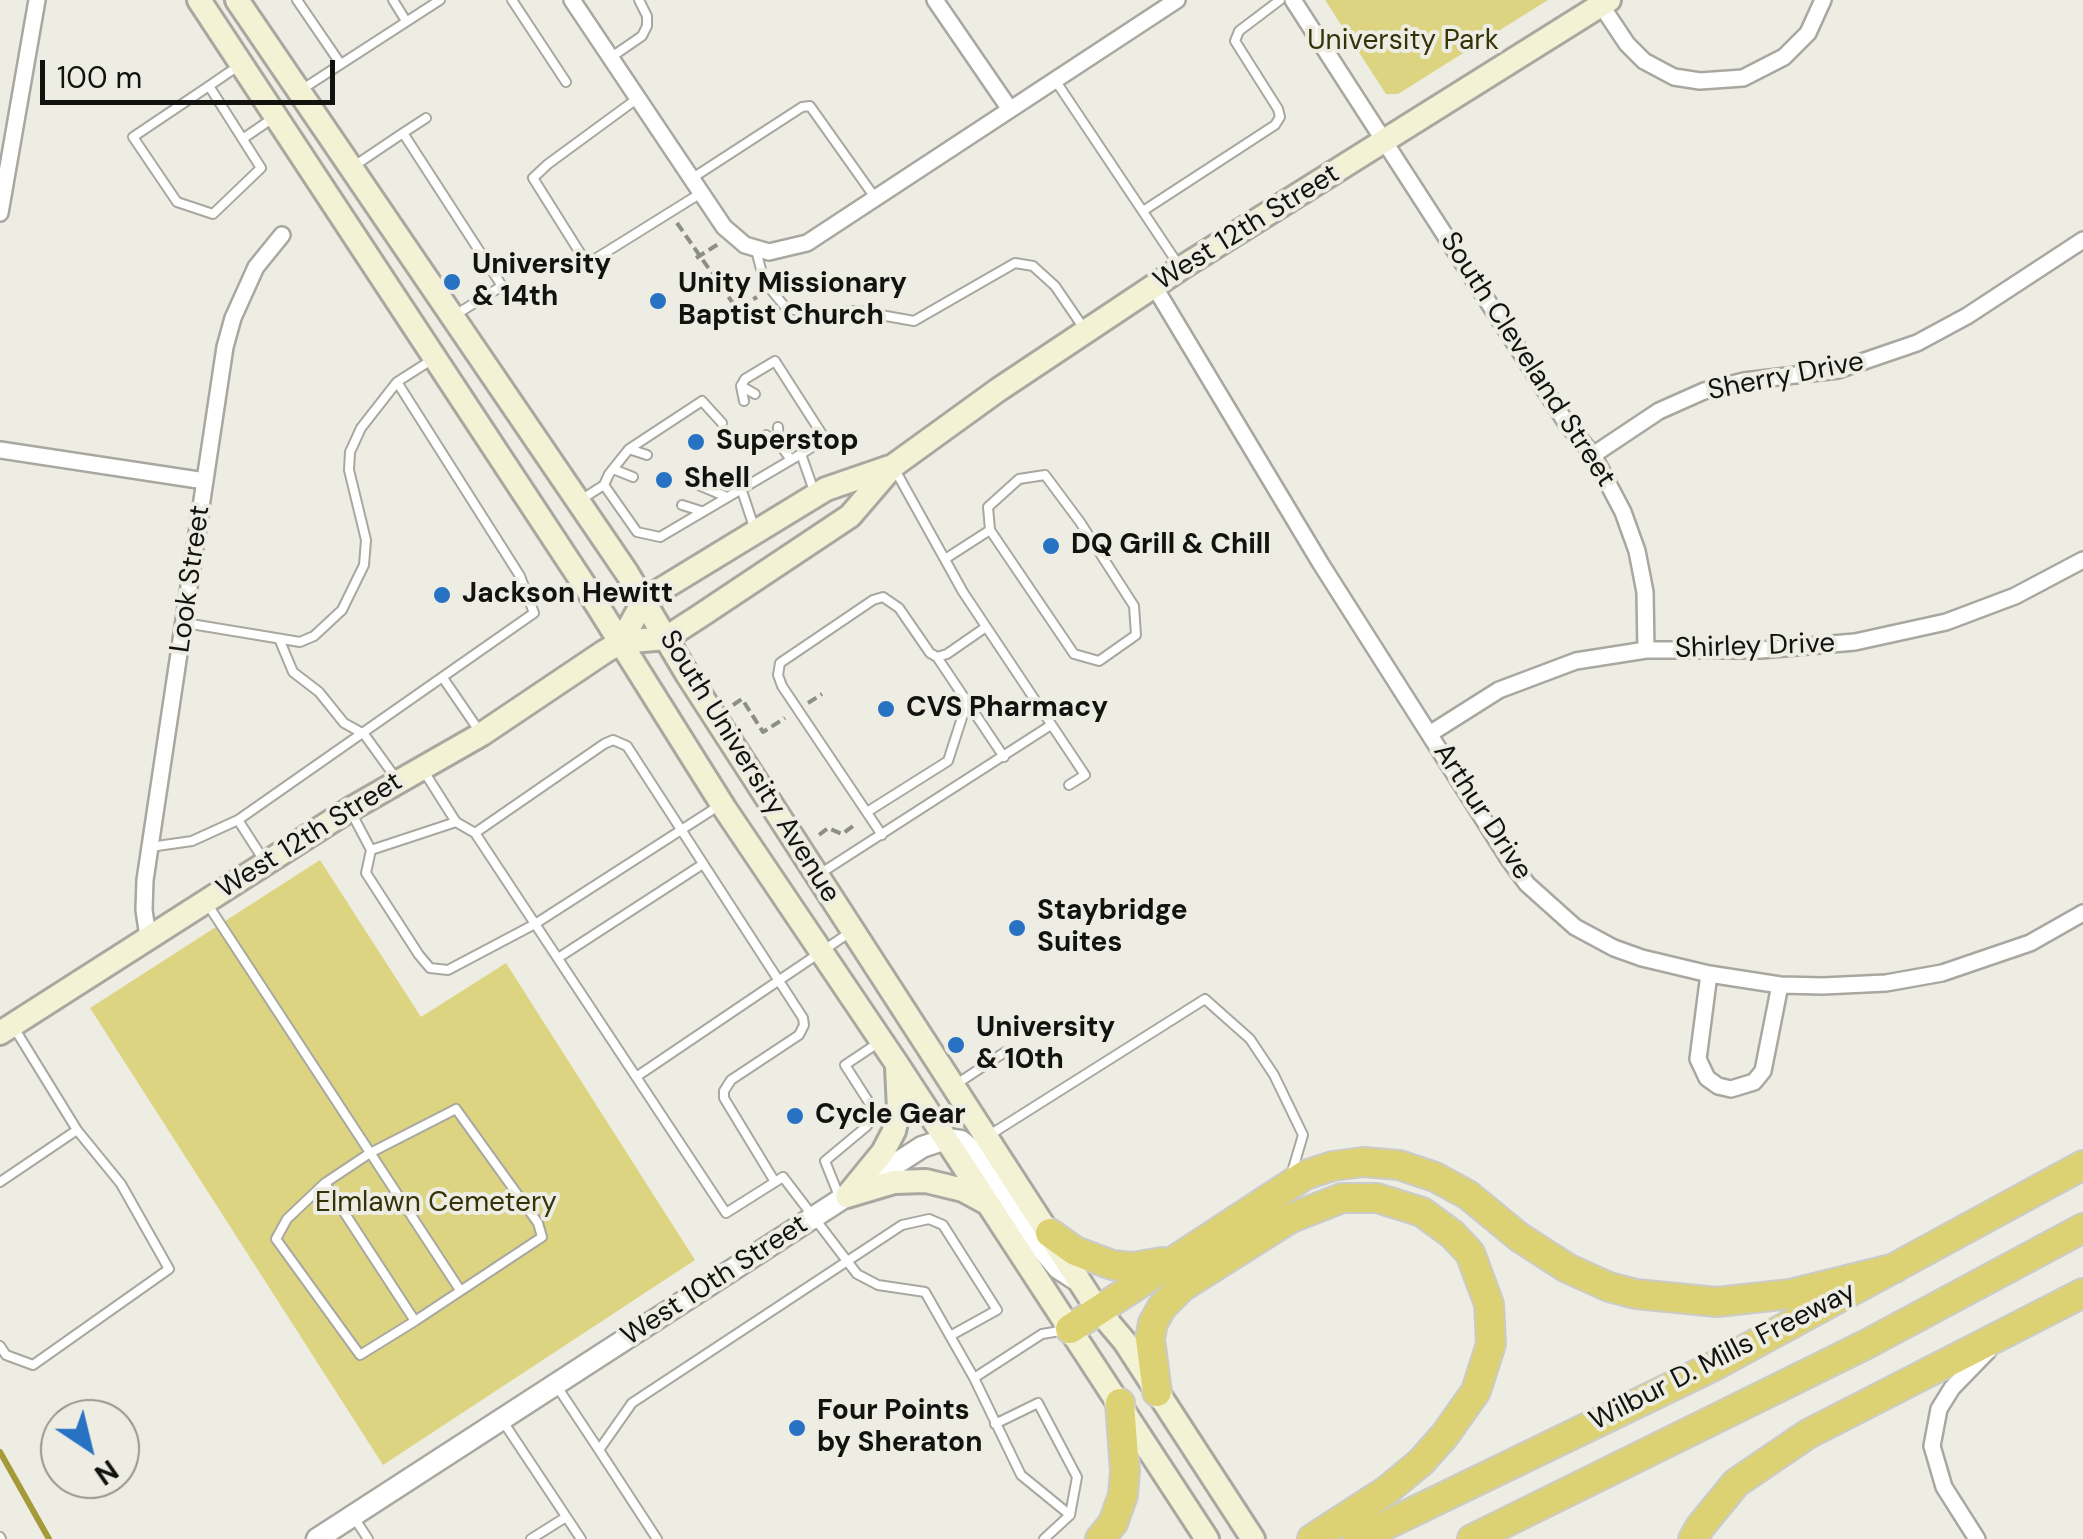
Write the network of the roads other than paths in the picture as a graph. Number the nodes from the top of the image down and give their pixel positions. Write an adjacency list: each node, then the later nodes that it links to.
1 (37, 0): 35 (street)
2 (199, 0): 18 (main road, South University Avenue)
3 (236, 0): 23 (main road, South University Avenue)
4 (298, 0): 19 (lane)
5 (392, 0): 16 (lane)
6 (440, 0): 16 (lane)
7 (512, 0): 21 (lane)
8 (572, 0): 17 (street)
9 (639, 0): 17 (lane)
10 (935, 0): 25 (street)
11 (1177, 0): 20 (street)
12 (1280, 0): 34 (lane)
13 (1293, 0): 30 (street, South Cleveland Street)
14 (1823, 0): 15 (street)
15 (1605, 2): 30 (main road, West 12th Street)
16 (406, 21): 19 (lane)
17 (610, 58): 24 (street)
18 (242, 63): 22 (lane); 26 (main road, South University Avenue)
19 (340, 64): 23 (lane)
20 (1055, 80): 25 (street); 34 (lane)
21 (566, 82)
22 (209, 86): 29 (lane); 29 (lane)
23 (297, 92): 31 (main road, South University Avenue)
24 (638, 98): 32 (street); 32 (lane)
25 (1009, 108): 33 (street)
26 (276, 115): 29 (lane); 43 (main road, South University Avenue)
27 (426, 118): 28 (lane)
28 (404, 133): 31 (lane); 41 (lane)
29 (244, 138)
30 (1386, 141): 39 (main road, West 12th Street); 56 (street, South Cleveland Street)
31 (350, 169): 41 (main road, South University Avenue)
32 (696, 186): 33 (lane); 38 (street)
33 (876, 200): 38 (street)
34 (1143, 211): 39 (lane)
35 (0, 212)
36 (282, 235): 61 (street, Look Street)
37 (2083, 240): 56 (street, Sherry Drive)
38 (756, 249): 42 (lane)
39 (1181, 268): 40 (main road, West 12th Street)
40 (1154, 286): 42 (main road, West 12th Street); 87 (street, Arthur Drive)
41 (451, 317): 67 (main road, South University Avenue)
42 (1086, 331): 58 (main road, West 12th Street)
43 (434, 358): 44 (lane); 79 (main road, South University Avenue)
44 (397, 382): 78 (lane); 82 (lane)
45 (741, 386): 46 (lane); 47 (lane); 54 (lane)
46 (755, 394)
47 (744, 400)
48 (722, 423): 52 (lane)
49 (778, 426): 51 (lane)
50 (766, 435): 51 (lane)
51 (779, 442): 57 (lane)
52 (629, 448): 55 (lane); 59 (lane)
53 (0, 450): 61 (street)
54 (800, 454): 57 (lane); 65 (lane)
55 (647, 455)
56 (1593, 455): 80 (street, South Cleveland Street)
57 (791, 460): 64 (lane)
58 (893, 466): 65 (main road, West 12th Street); 72 (lane); 77 (main road, West 12th Street)
59 (613, 469): 60 (lane); 63 (lane)
60 (633, 477)
61 (204, 481): 75 (street, Look Street)
62 (696, 484): 66 (lane)
63 (604, 485): 67 (lane); 69 (lane)
64 (742, 490): 66 (lane); 71 (lane)
65 (815, 495): 71 (main road, West 12th Street)
66 (728, 498): 69 (lane)
67 (578, 502): 74 (main road, South University Avenue)
68 (682, 505): 69 (lane)
69 (701, 511)
70 (990, 530): 70 (lane); 72 (lane)
71 (756, 531): 74 (main road, West 12th Street)
72 (944, 559): 76 (lane)
73 (2083, 560): 80 (street, Shirley Drive)
74 (644, 600): 77 (main road, South University Avenue); 79 (main road, West 12th Street)
75 (186, 623): 78 (lane); 100 (street, Look Street)
76 (986, 627): 81 (lane); 84 (lane)
77 (666, 638): 79 (main road, West 12th Street); 104 (main road, South University Avenue)
78 (280, 641): 85 (lane)
79 (621, 642): 86 (main road, West 12th Street); 92 (main road, South University Avenue)
80 (1646, 650): 87 (street, Shirley Drive)
81 (938, 657): 83 (lane); 94 (lane)
82 (443, 678): 85 (lane); 86 (lane)
83 (967, 702): 88 (lane); 94 (lane)
84 (1052, 725): 88 (lane); 91 (lane)
85 (364, 734): 90 (lane); 95 (lane)
86 (482, 734): 89 (main road, West 12th Street)
87 (1431, 734): 112 (street, Arthur Drive)
88 (1004, 757): 99 (lane)
89 (422, 768): 90 (main road, West 12th Street); 96 (lane)
90 (398, 781): 93 (main road, West 12th Street)
91 (1069, 786)
92 (722, 804): 97 (lane); 110 (main road, South University Avenue)
93 (350, 810): 101 (lane); 102 (main road, West 12th Street)
94 (866, 812): 99 (lane)
95 (238, 820): 100 (lane); 102 (lane)
96 (456, 822): 98 (lane); 101 (lane)
97 (681, 831): 98 (lane); 103 (lane); 107 (lane)
98 (475, 832): 107 (lane)
99 (882, 835): 104 (lane)
100 (150, 847): 109 (street, Look Street)
101 (371, 850): 107 (lane)
102 (266, 863): 105 (main road, West 12th Street)
103 (702, 864): 111 (lane); 113 (lane)
104 (817, 875): 108 (main road, South University Avenue)
105 (205, 902): 109 (main road, West 12th Street); 124 (lane)
106 (2083, 913): 114 (street, Arthur Drive)
107 (535, 924): 111 (lane)
108 (853, 930): 110 (lane); 120 (main road, South University Avenue)
109 (148, 937): 115 (main road, West 12th Street)
110 (821, 952): 113 (lane); 116 (main road, South University Avenue)
111 (558, 958): 119 (lane)
112 (1708, 974): 114 (street, Arthur Drive); 114 (street)
113 (779, 982): 119 (lane); 127 (lane)
114 (1780, 985)
115 (6, 1029): 121 (lane)
116 (881, 1040): 118 (main road, South University Avenue); 130 (lane)
117 (1005, 1052): 120 (lane)
118 (897, 1064): 123 (main road, South University Avenue); 130 (main road)
119 (636, 1077): 127 (lane)
120 (956, 1085): 122 (main road, South University Avenue)
121 (77, 1130): 126 (lane); 146 (lane)
122 (988, 1136): 129 (lane); 134 (main road, South University Avenue)
123 (946, 1138): 130 (street, West 10th Street); 131 (main road, South University Avenue); 138 (street)
124 (370, 1153): 128 (lane); 139 (lane); 139 (lane)
125 (2083, 1166): 137 (highway, Wilbur D. Mills Freeway)
126 (0, 1182)
127 (775, 1182): 132 (lane)
128 (325, 1183): 142 (lane); 142 (lane)
129 (1287, 1186): 135 (highway); 137 (highway)
130 (844, 1198): 131 (main road); 132 (street, West 10th Street)
131 (991, 1206): 143 (main road, South University Avenue)
132 (813, 1219): 136 (lane); 148 (street, West 10th Street)
133 (2083, 1228): 168 (highway, Wilbur D. Mills Freeway)
134 (1050, 1233): 135 (highway); 138 (main road, South University Avenue)
135 (1178, 1258): 141 (highway)
136 (847, 1264): 145 (lane); 145 (lane); 153 (lane)
137 (1896, 1268): 167 (highway, Wilbur D. Mills Freeway)
138 (1081, 1282): 141 (main road, South University Avenue)
139 (460, 1290): 142 (lane)
140 (2083, 1293): 144 (highway)
141 (1098, 1310): 143 (highway); 149 (main road, South University Avenue)
142 (415, 1320)
143 (1070, 1329): 147 (lane); 150 (main road, South University Avenue)
144 (2004, 1334): 169 (highway); 170 (street)
145 (950, 1336): 147 (lane)
146 (0, 1346)
147 (974, 1378): 152 (lane)
148 (556, 1384): 151 (street, West 10th Street); 153 (lane)
149 (1157, 1392): 157 (highway); 166 (main road, South University Avenue)
150 (1120, 1403): 164 (highway); 165 (main road, South University Avenue)
151 (502, 1419): 155 (street, West 10th Street); 156 (lane)
152 (995, 1424): 154 (lane); 154 (lane)
153 (600, 1450): 162 (lane)
154 (1070, 1515): 163 (lane)
155 (353, 1516): 158 (street, West 10th Street); 159 (lane)
156 (566, 1517): 160 (lane); 161 (lane)
157 (1314, 1538)
158 (316, 1539)
159 (368, 1539)
160 (532, 1539)
161 (580, 1539)
162 (657, 1539)
163 (1044, 1539)
164 (1100, 1539)
165 (1207, 1539)
166 (1253, 1539)
167 (1357, 1539)
168 (1472, 1539)
169 (1694, 1539)
170 (1978, 1539)

